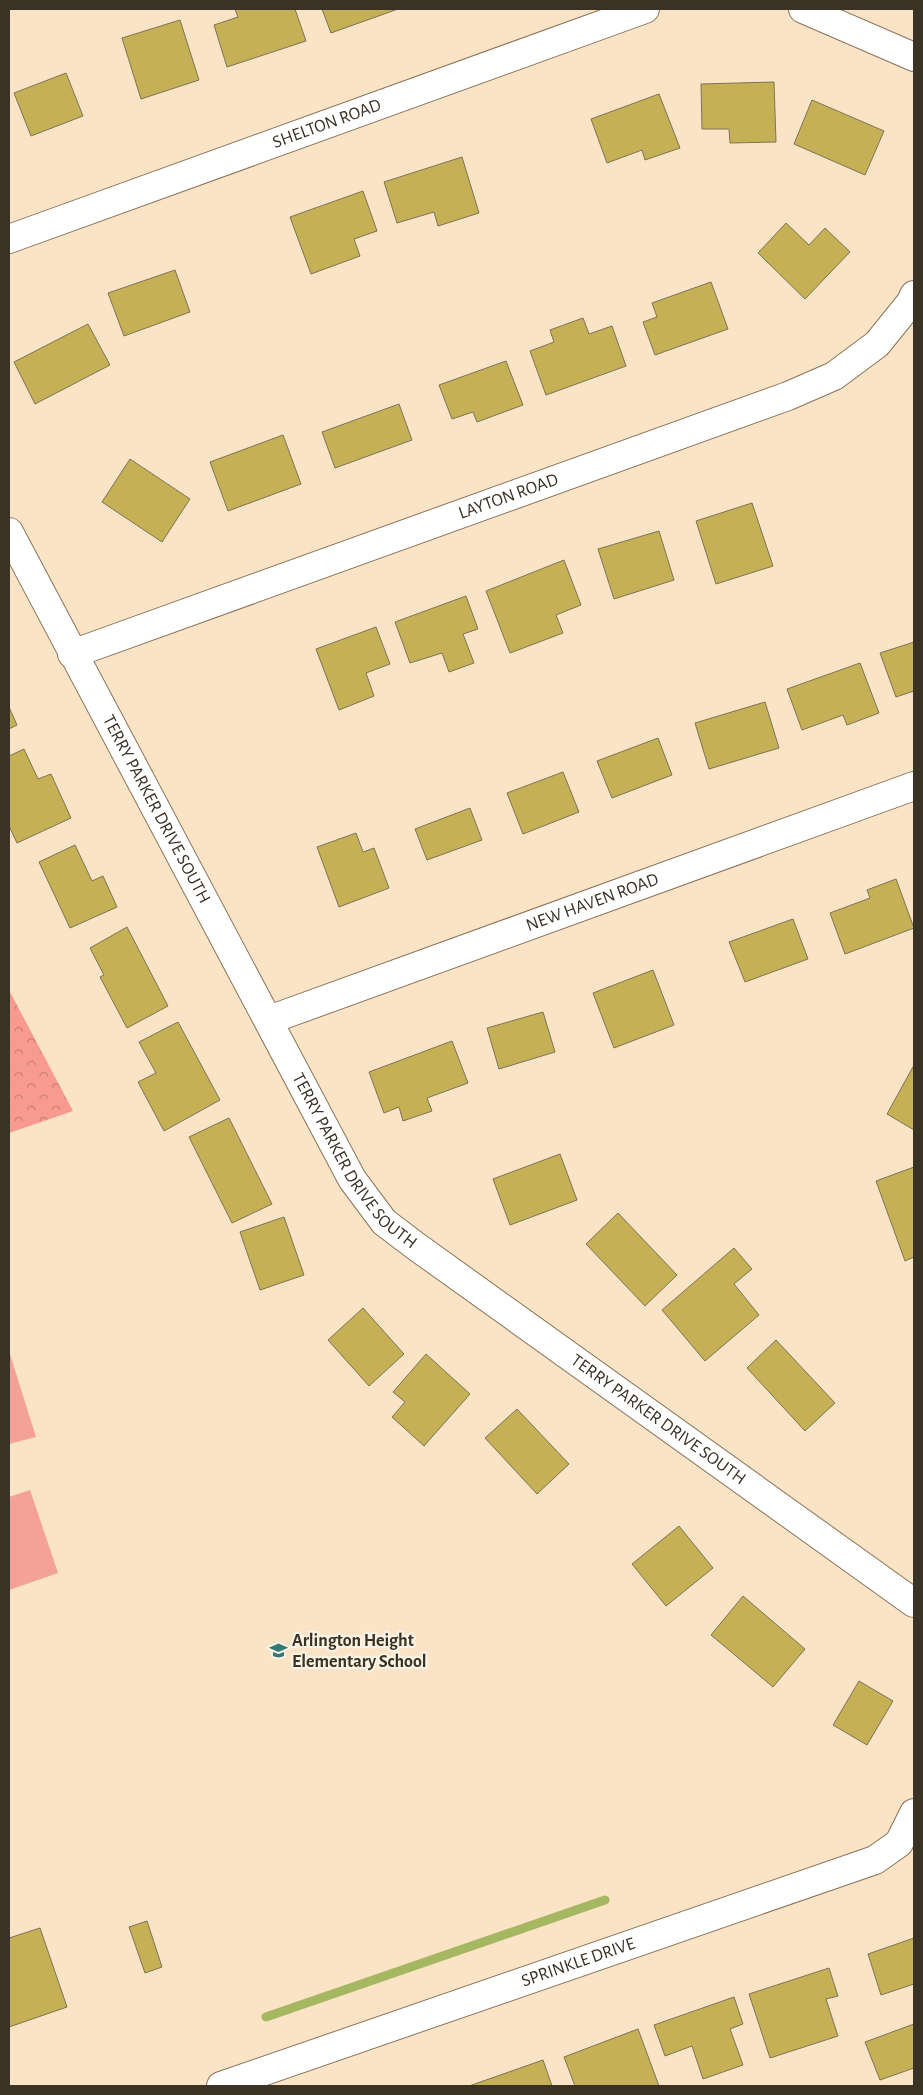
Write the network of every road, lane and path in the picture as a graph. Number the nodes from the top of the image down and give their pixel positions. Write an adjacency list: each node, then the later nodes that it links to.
1 (645, 9): 4 (street, SHELTON ROAD)
2 (802, 9): 3 (street)
3 (914, 57)
4 (9, 239)
5 (914, 295): 7 (street, LAYTON ROAD)
6 (9, 532): 7 (street, TERRY PARKER DRIVE SOUTH)
7 (72, 654): 9 (street, TERRY PARKER DRIVE SOUTH)
8 (914, 786): 9 (street, NEW HAVEN ROAD)
9 (269, 1020): 10 (street, TERRY PARKER DRIVE SOUTH)
10 (914, 1603)
11 (914, 1813): 12 (street, SPRINKLE DRIVE)
12 (255, 2081): 13 (street, SPRINKLE DRIVE)
13 (221, 2086)

